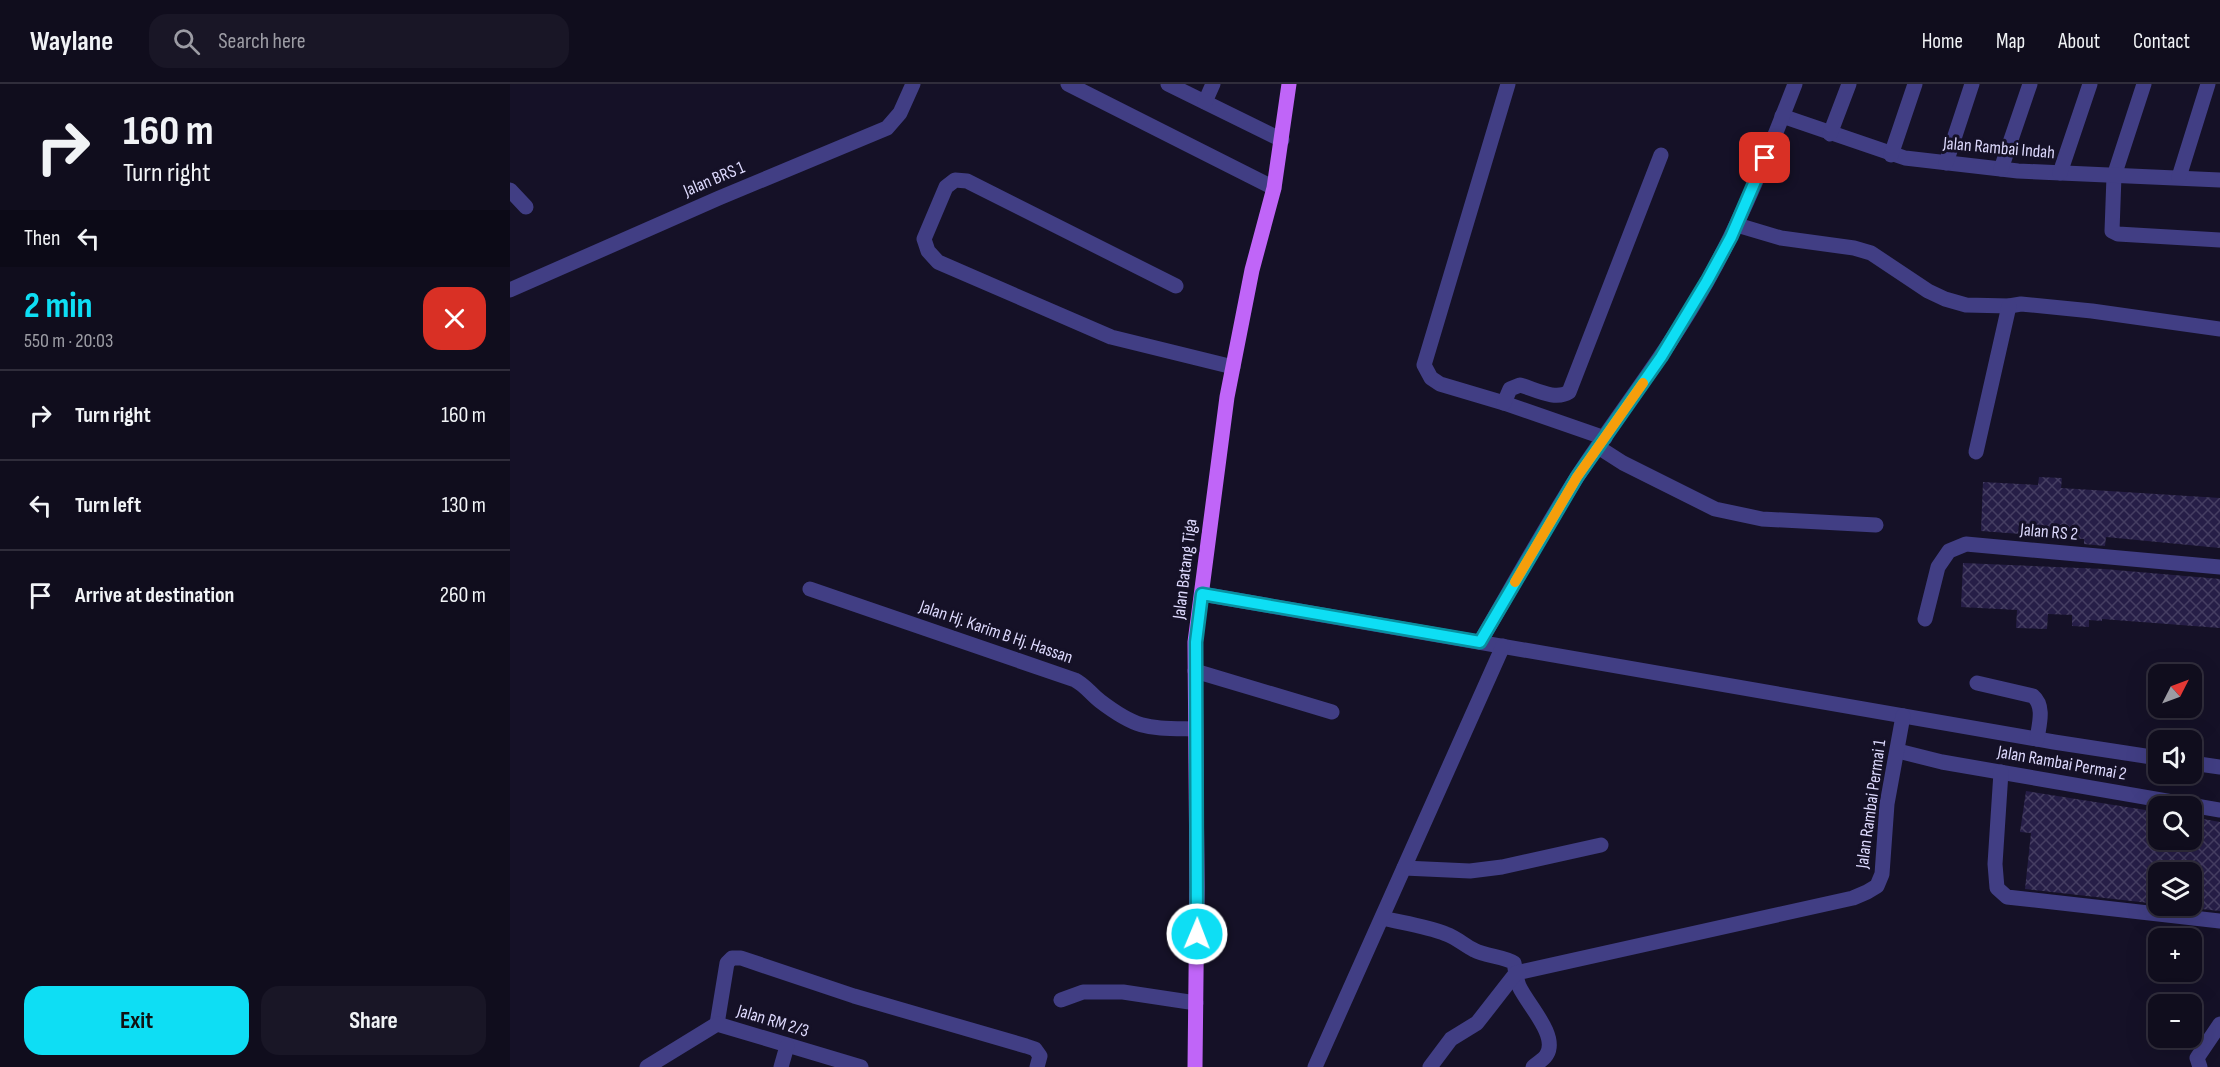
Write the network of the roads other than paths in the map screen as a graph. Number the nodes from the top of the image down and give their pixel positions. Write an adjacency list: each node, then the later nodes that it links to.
1 (913, 84): 33 (street, Jalan BRS 1)
2 (1068, 84): 27 (street)
3 (1168, 84): 15 (street)
4 (1213, 84): 15 (street)
5 (1289, 84): 18 (main road, Jalan Batang Tiga)
6 (1508, 84): 37 (street)
7 (1795, 84): 16 (street)
8 (1849, 84): 17 (street)
9 (1915, 84): 20 (street)
10 (1972, 84): 21 (street)
11 (2030, 84): 22 (street)
12 (2090, 84): 23 (street)
13 (2144, 84): 24 (street)
14 (2208, 84): 25 (street)
15 (1205, 102): 18 (street)
16 (1782, 116): 17 (street, Jalan Rambai Indah); 30 (street)
17 (1830, 134): 20 (street, Jalan Rambai Indah)
18 (1282, 141): 27 (main road, Jalan Batang Tiga)
19 (1661, 155): 37 (street)
20 (1891, 155): 21 (street, Jalan Rambai Indah)
21 (1946, 163): 22 (street, Jalan Rambai Indah)
22 (2001, 169): 23 (street, Jalan Rambai Indah)
23 (2060, 173): 24 (street, Jalan Rambai Indah)
24 (2114, 176): 25 (street, Jalan Rambai Indah); 31 (street)
25 (2179, 177): 26 (street, Jalan Rambai Indah)
26 (2220, 180)
27 (1274, 188): 36 (main road, Jalan Batang Tiga)
28 (510, 190): 29 (street)
29 (526, 207)
30 (1737, 225): 34 (street); 38 (street)
31 (2220, 240)
32 (1176, 286): 36 (street)
33 (510, 290)
34 (2009, 306): 35 (street); 39 (street)
35 (2220, 329)
36 (1233, 367): 43 (main road, Jalan Batang Tiga)
37 (1504, 403): 38 (street)
38 (1601, 442): 40 (street); 45 (street)
39 (1976, 452)
40 (1876, 525)
41 (2220, 567): 44 (street, Jalan RS 2)
42 (810, 589): 51 (street, Jalan Hj. Karim B Hj. Hassan)
43 (1202, 594): 45 (street); 47 (main road, Jalan Batang Tiga)
44 (1925, 619)
45 (1480, 642): 46 (street)
46 (1503, 646): 50 (street); 60 (street)
47 (1195, 671): 49 (street); 51 (main road, Jalan Batang Tiga)
48 (1977, 682): 52 (street)
49 (1332, 712)
50 (1903, 716): 52 (street); 53 (street, Jalan Rambai Permai 1)
51 (1195, 729): 65 (main road, Jalan Batang Tiga)
52 (2037, 739): 54 (street)
53 (1898, 751): 57 (street, Jalan Rambai Permai 2); 63 (street, Jalan Rambai Permai 1)
54 (2148, 756)
55 (2202, 764): 56 (street)
56 (2220, 767)
57 (2001, 772): 58 (street, Jalan Rambai Permai 2); 62 (street)
58 (2220, 810)
59 (1602, 844): 60 (street)
60 (1404, 868): 61 (street)
61 (1382, 918): 63 (street); 75 (street)
62 (2220, 921)
63 (1516, 973): 76 (street); 77 (street)
64 (1061, 1000): 65 (street)
65 (1196, 1003): 74 (main road, Jalan Batang Tiga)
66 (717, 1024): 68 (street, Jalan RM 2/3); 70 (street, Jalan RM 2/3); 73 (street)
67 (2220, 1024): 69 (street)
68 (787, 1046): 71 (street); 72 (street, Jalan RM 2/3)
69 (2199, 1063)
70 (647, 1067)
71 (782, 1067)
72 (861, 1067)
73 (1037, 1067)
74 (1195, 1067)
75 (1315, 1067)
76 (1430, 1067)
77 (1533, 1067)

